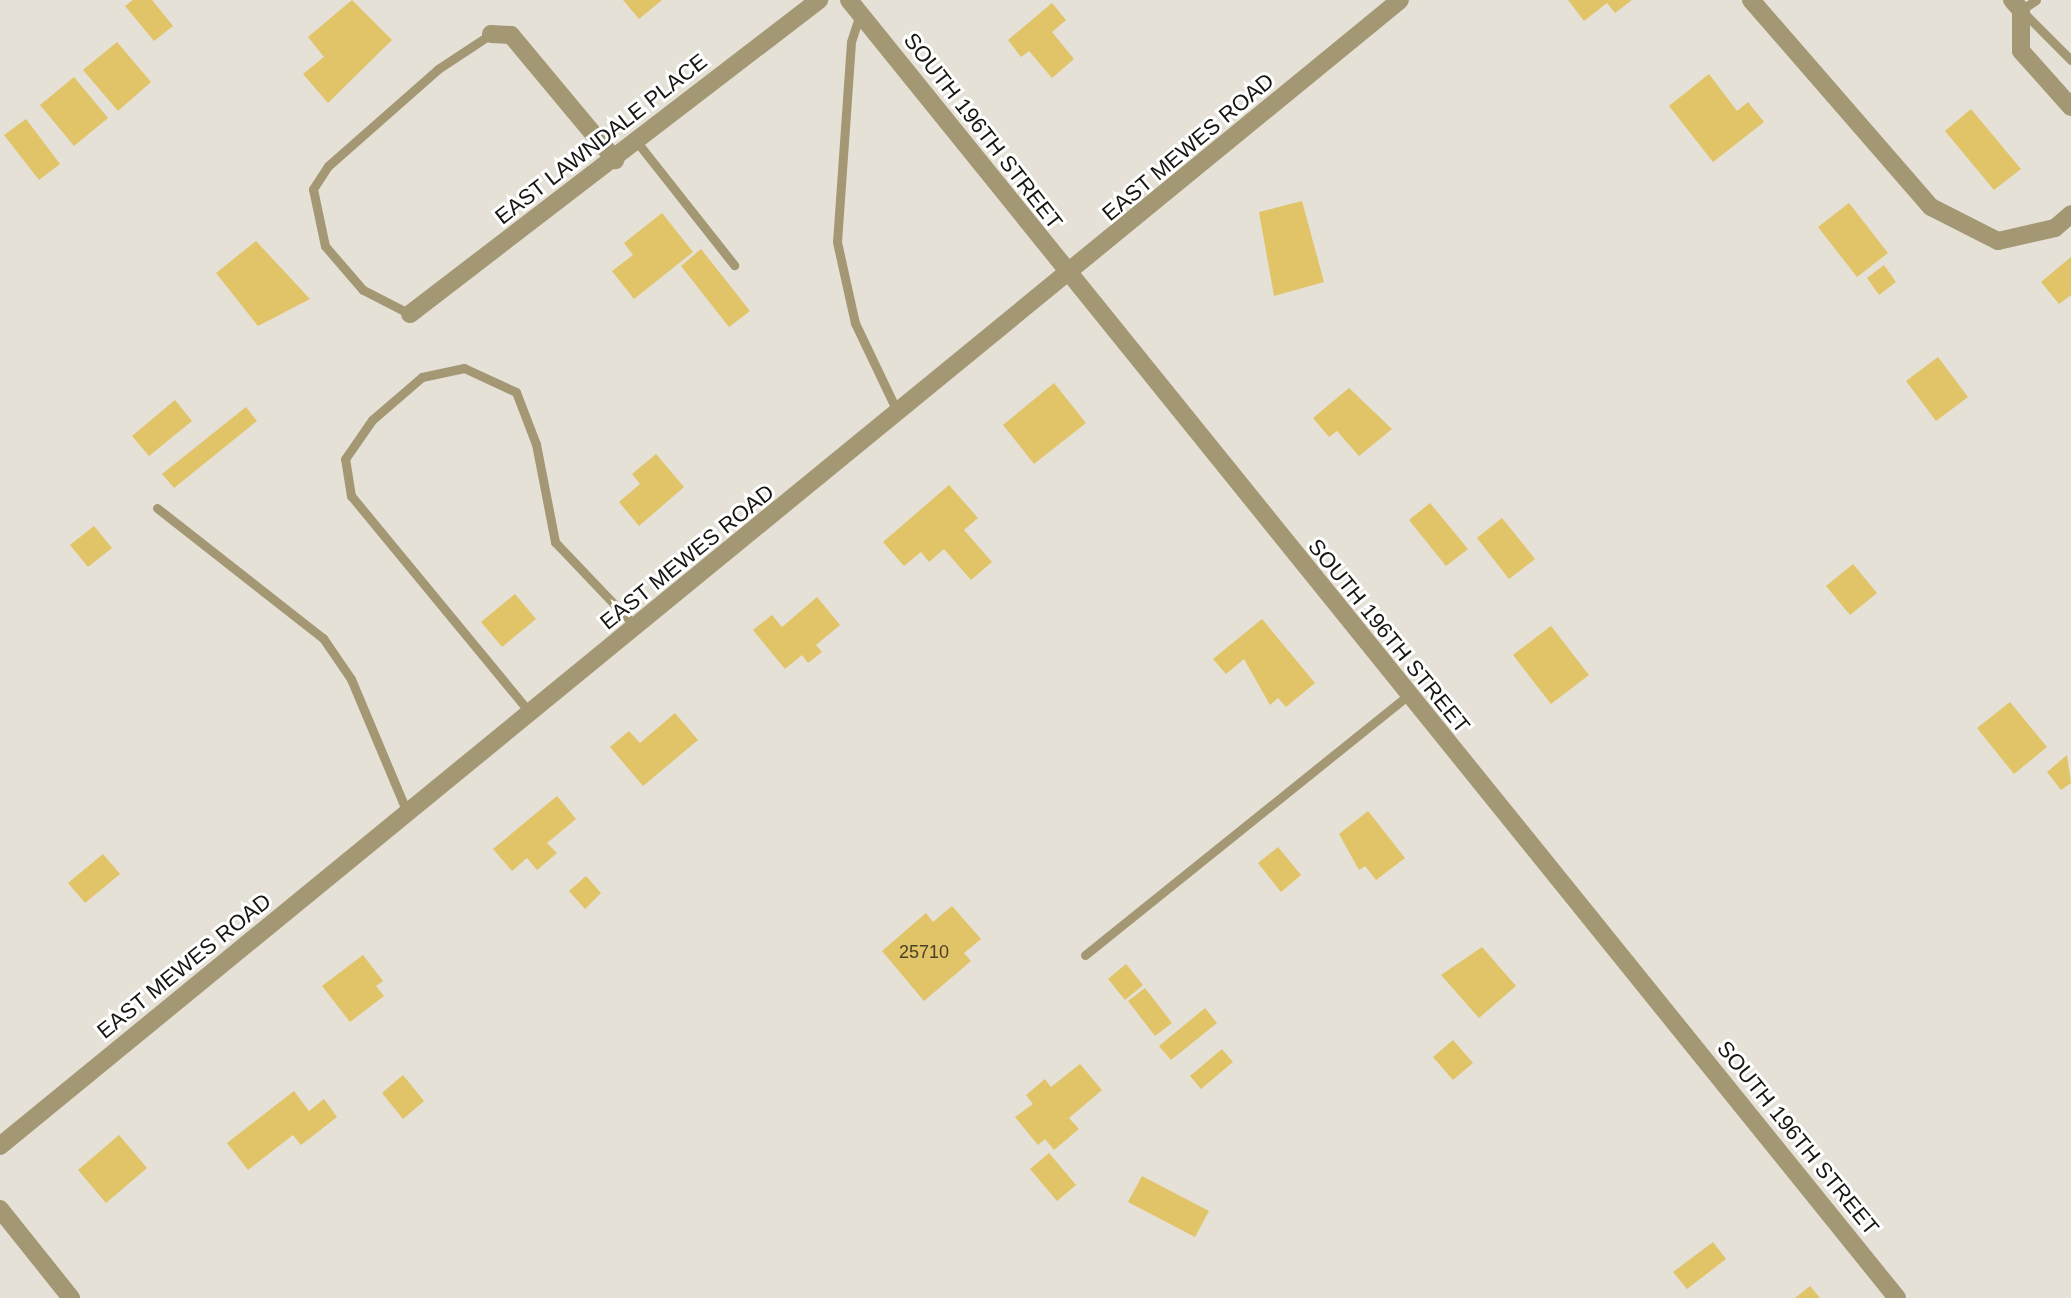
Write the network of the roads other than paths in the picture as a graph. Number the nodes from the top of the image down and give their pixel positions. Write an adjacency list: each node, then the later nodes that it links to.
1 (819, 0): 9 (street, EAST LAWNDALE PLACE)
2 (1400, 0): 13 (street, EAST MEWES ROAD)
3 (1751, 0): 11 (street)
4 (2023, 3): 7 (lane); 8 (street)
5 (854, 7): 13 (street, SOUTH 196TH STREET); 15 (lane)
6 (491, 34): 10 (street); 14 (lane)
7 (2071, 60)
8 (2071, 107)
9 (637, 142): 10 (street, EAST LAWNDALE PLACE); 12 (lane)
10 (615, 160): 14 (street, EAST LAWNDALE PLACE)
11 (2071, 214)
12 (734, 265)
13 (1068, 279): 15 (street, EAST MEWES ROAD); 18 (street, SOUTH 196TH STREET)
14 (410, 314)
15 (899, 416): 17 (street, EAST MEWES ROAD)
16 (157, 508): 20 (lane)
17 (637, 629): 19 (street, EAST MEWES ROAD); 19 (lane)
18 (1407, 696): 21 (lane); 25 (street, SOUTH 196TH STREET)
19 (531, 715): 20 (street, EAST MEWES ROAD)
20 (409, 815): 22 (street, EAST MEWES ROAD)
21 (1085, 955)
22 (0, 1146)
23 (0, 1209): 24 (street)
24 (71, 1298)
25 (1897, 1298)

